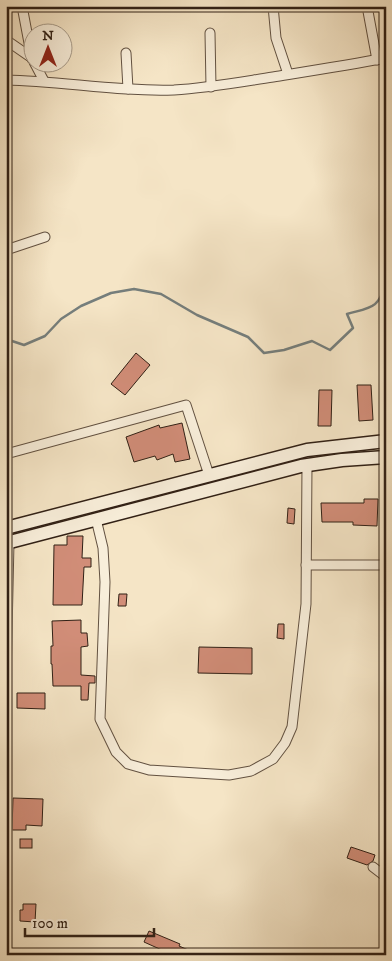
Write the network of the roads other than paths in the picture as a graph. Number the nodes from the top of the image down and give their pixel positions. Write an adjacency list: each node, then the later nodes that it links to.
1 (22, 6): 4 (street)
2 (273, 6): 11 (street)
3 (367, 6): 9 (street)
4 (25, 22)
5 (210, 33): 14 (street)
6 (6, 40): 7 (street)
7 (22, 52)
8 (126, 53): 15 (street)
9 (381, 59): 11 (street)
10 (39, 72): 13 (street)
11 (288, 74): 14 (street)
12 (6, 80): 13 (street)
13 (44, 81): 15 (street)
14 (211, 87): 15 (street)
15 (128, 89)
16 (45, 237): 17 (street)
17 (6, 250)
18 (386, 441): 22 (street)
19 (6, 454): 22 (street)
20 (386, 457): 21 (street)
21 (307, 465): 23 (street); 26 (street)
22 (209, 474): 24 (street)
23 (96, 519): 25 (street); 26 (street)
24 (6, 528)
25 (8, 543): 28 (street)
26 (306, 565): 27 (street)
27 (386, 565)
28 (7, 598): 29 (street)
29 (6, 680)
30 (373, 867): 31 (street)
31 (386, 877)

